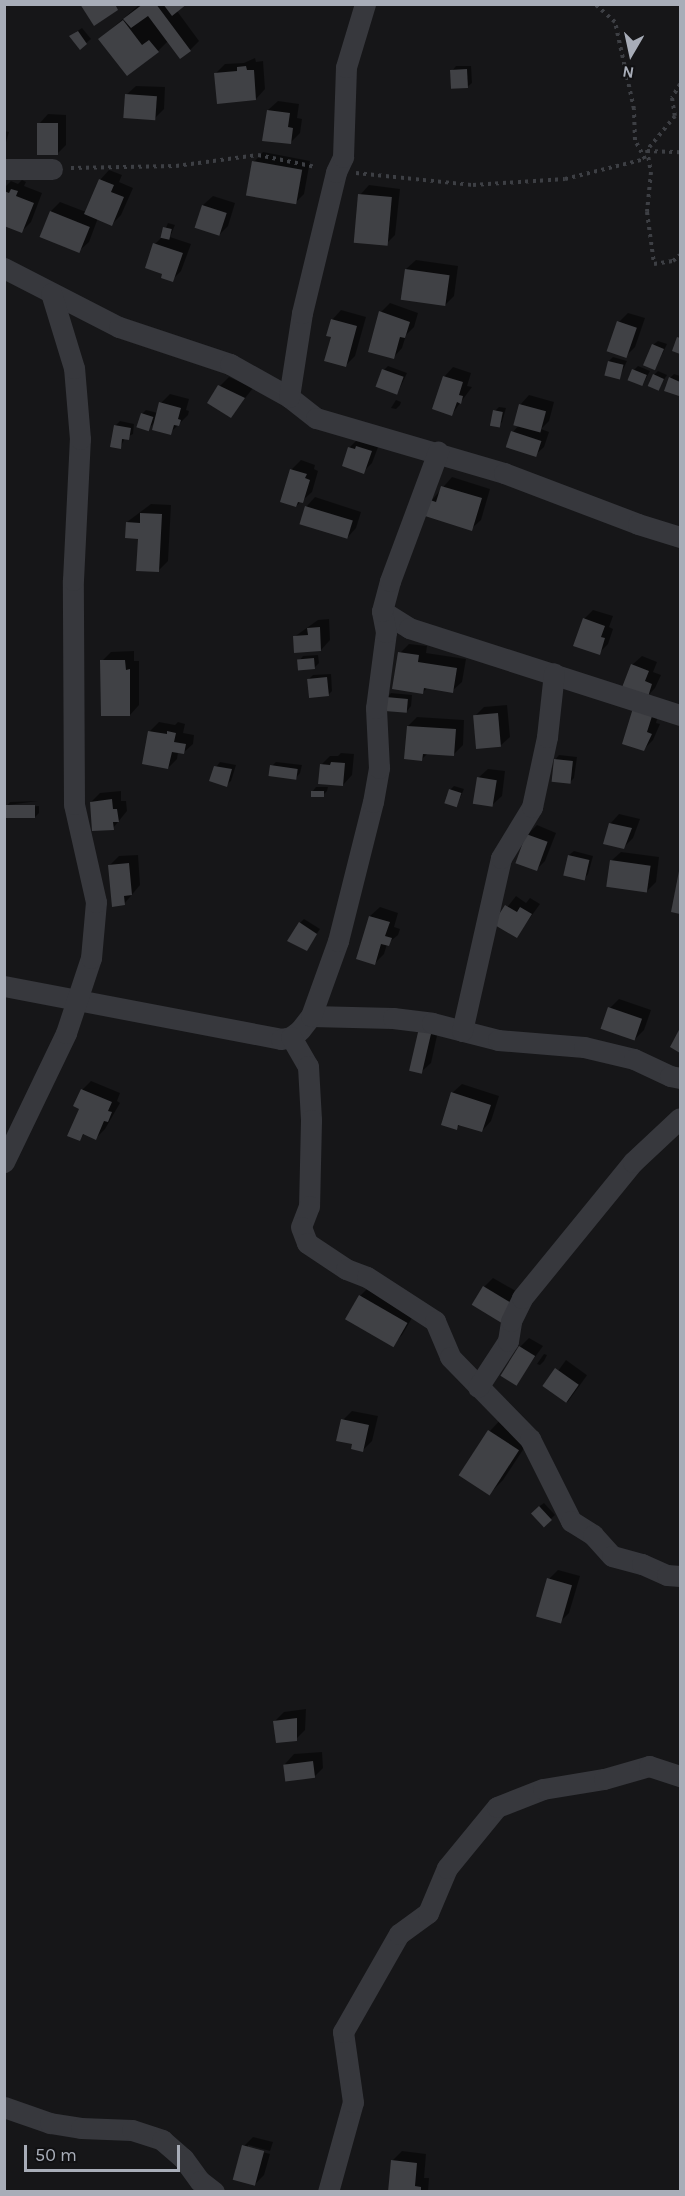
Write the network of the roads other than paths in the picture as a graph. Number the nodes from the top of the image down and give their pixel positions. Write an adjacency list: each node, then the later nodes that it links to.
1 (365, 4): 6 (street)
2 (4, 169): 3 (street)
3 (52, 169)
4 (4, 268): 5 (street)
5 (51, 293): 6 (street); 13 (street)
6 (289, 397): 7 (street)
7 (438, 452): 8 (street); 9 (street)
8 (681, 537)
9 (382, 611): 10 (street); 14 (street)
10 (554, 673): 11 (street); 15 (street)
11 (681, 715)
12 (4, 986): 13 (street)
13 (75, 1000): 16 (street); 19 (street)
14 (311, 1016): 15 (street); 16 (street)
15 (462, 1031): 17 (street)
16 (291, 1037): 20 (street)
17 (681, 1078)
18 (681, 1118): 20 (street)
19 (4, 1162)
20 (478, 1387): 21 (street)
21 (681, 1576)
22 (681, 1776): 25 (street)
23 (4, 2108): 24 (street)
24 (203, 2188)
25 (328, 2192)

